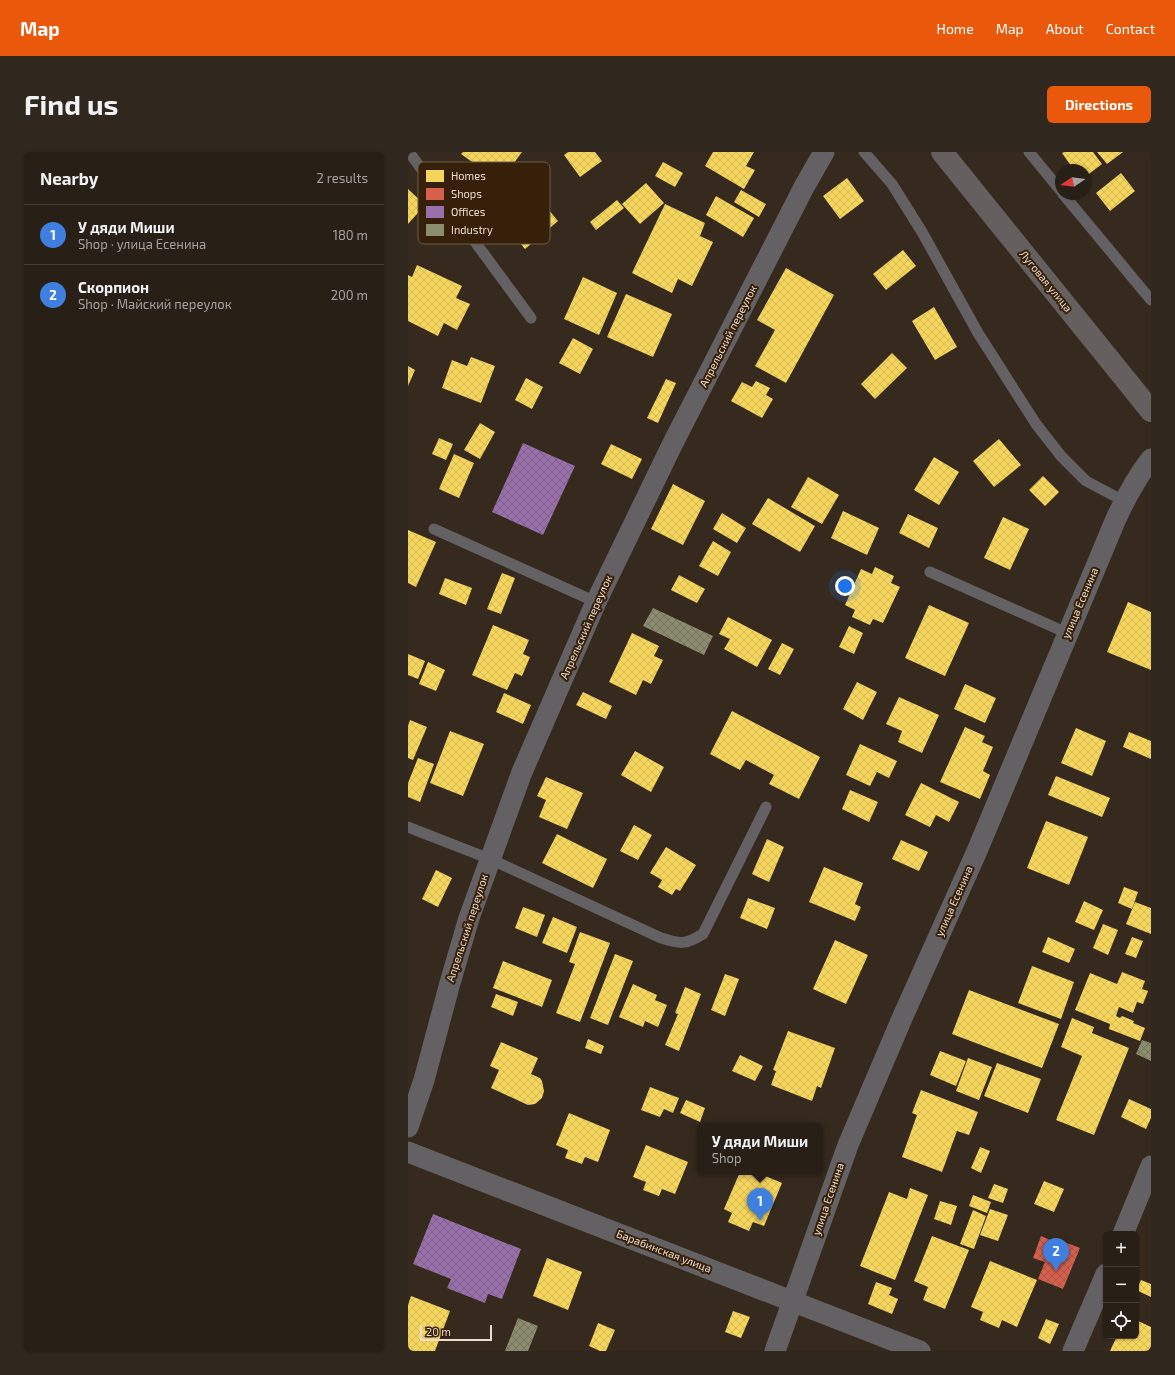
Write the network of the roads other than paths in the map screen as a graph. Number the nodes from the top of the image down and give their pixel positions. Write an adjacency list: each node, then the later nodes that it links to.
1 (409, 152): 6 (lane)
2 (824, 152): 17 (street, Апрельский переулок)
3 (864, 152): 14 (lane)
4 (942, 152): 12 (main road, Луговая улица)
5 (1030, 152): 7 (lane)
6 (418, 164)
7 (1055, 183)
8 (1068, 200): 10 (lane)
9 (477, 244): 11 (lane)
10 (1151, 300)
11 (531, 318)
12 (1151, 411)
13 (1151, 459): 14 (street, улица Есенина)
14 (1124, 501): 18 (street, улица Есенина)
15 (434, 529): 17 (lane)
16 (930, 572): 18 (lane)
17 (596, 602): 21 (street, Апрельский переулок)
18 (1067, 633): 27 (street, улица Есенина)
19 (766, 807): 21 (lane)
20 (408, 827): 21 (lane)
21 (490, 859): 22 (street, Апрельский переулок)
22 (408, 1127)
23 (408, 1152): 27 (street, Барабинская улица)
24 (1151, 1166): 25 (street)
25 (1124, 1231)
26 (1103, 1281): 30 (street)
27 (793, 1302): 28 (street, улица Есенина); 29 (street, Барабинская улица)
28 (775, 1351)
29 (920, 1351)
30 (1074, 1351)

